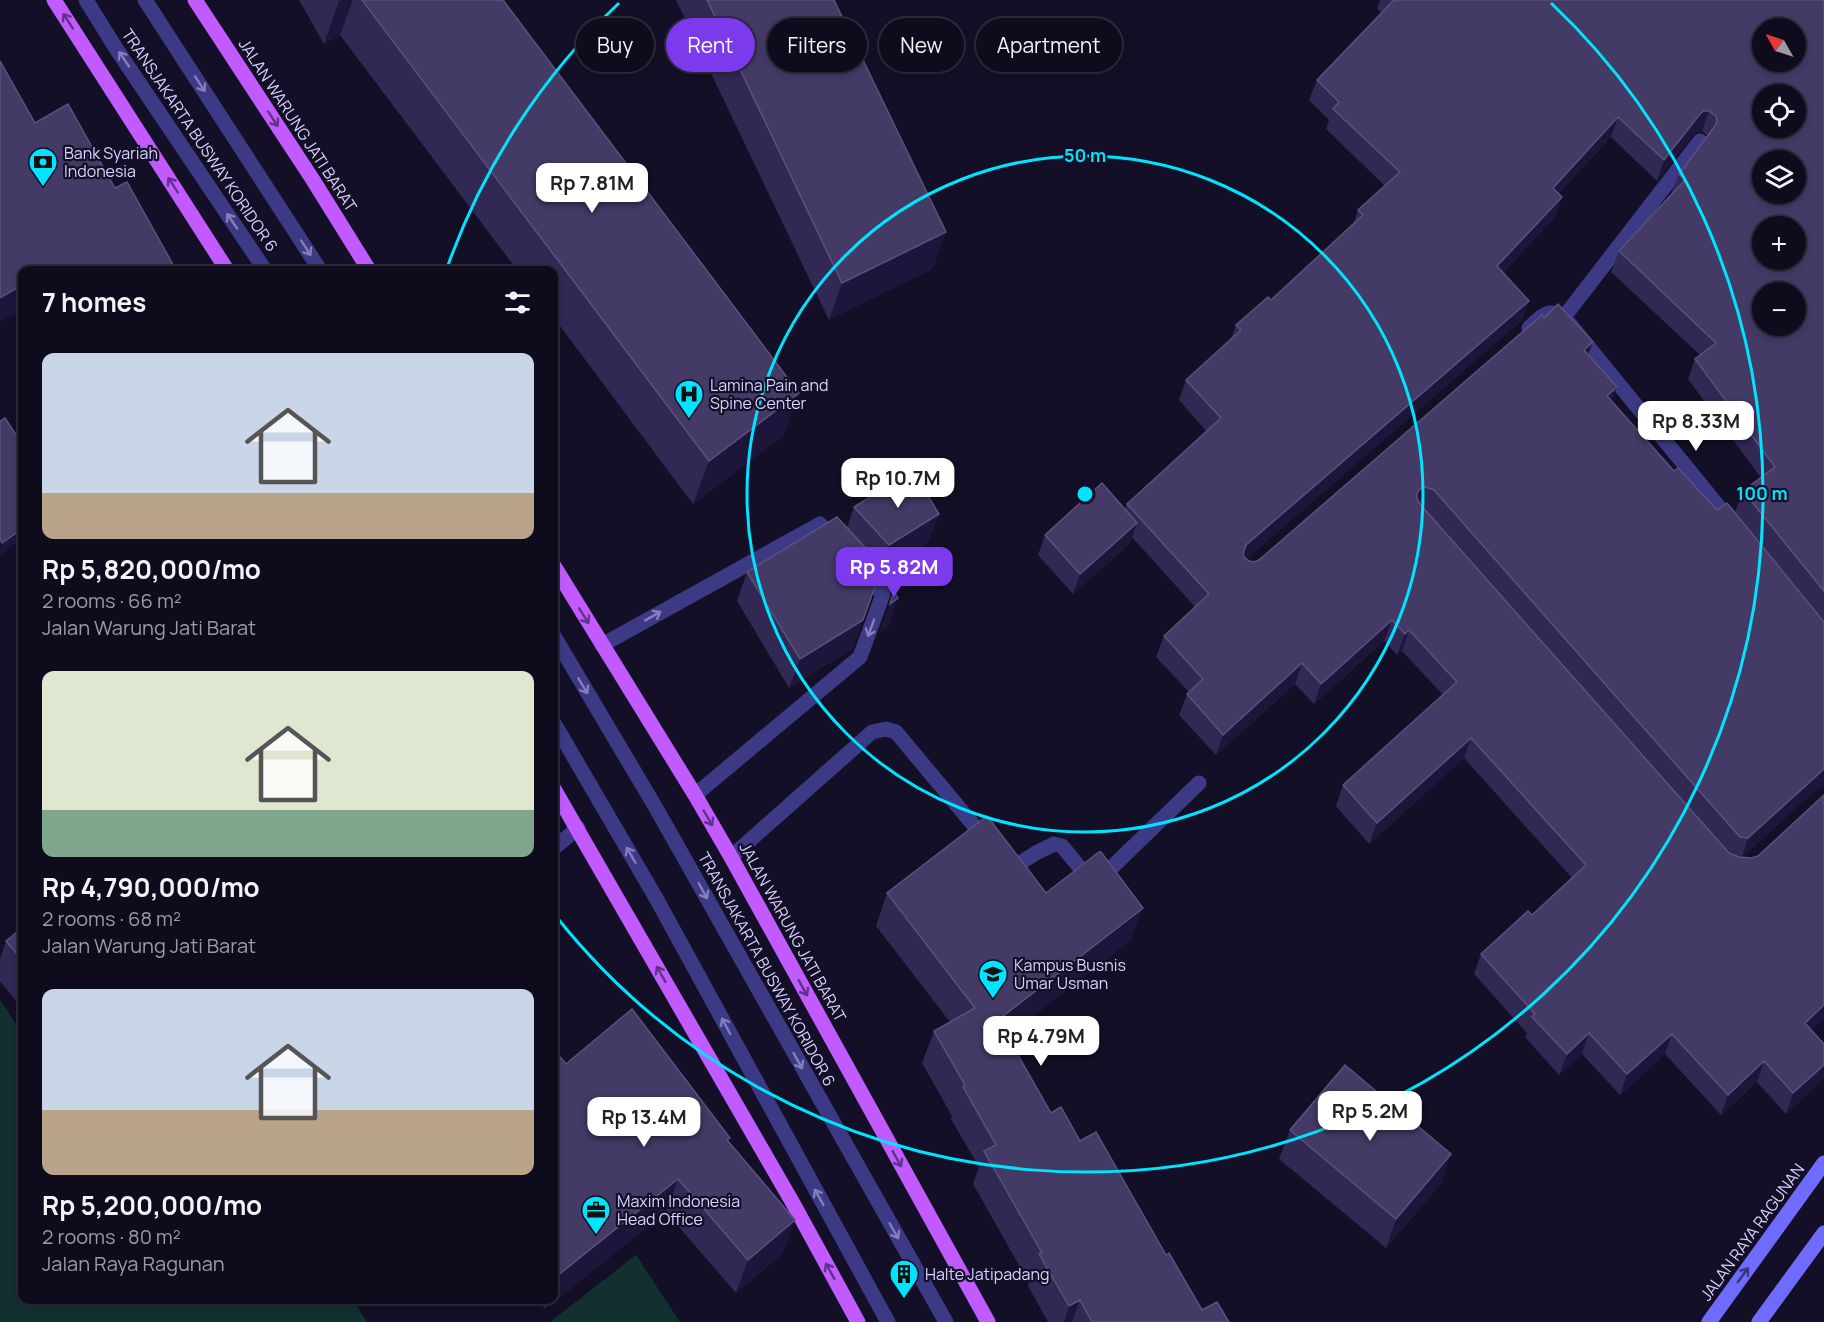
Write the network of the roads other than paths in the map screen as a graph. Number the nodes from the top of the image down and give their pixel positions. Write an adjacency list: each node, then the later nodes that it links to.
1 (54, 0): 6 (main road, one-way to 1)
2 (86, 0): 7 (street, TRANSJAKARTA BUSWAY KORIDOR 6, one-way to 2)
3 (145, 0): 8 (street, TRANSJAKARTA BUSWAY KORIDOR 6, one-way to 8)
4 (195, 0): 9 (main road, JALAN WARUNG JATI BARAT, one-way to 9)
5 (1700, 141): 10 (street)
6 (224, 266)
7 (262, 266)
8 (317, 266)
9 (367, 266)
10 (1564, 316): 11 (street); 12 (street)
11 (1519, 336)
12 (1742, 536)
13 (558, 573): 15 (main road, JALAN WARUNG JATI BARAT, one-way to 15)
14 (558, 643): 27 (street, TRANSJAKARTA BUSWAY KORIDOR 6, one-way to 27)
15 (602, 645): 18 (main road, JALAN WARUNG JATI BARAT); 18 (street, one-way to 18)
16 (558, 730): 26 (street, one-way to 16)
17 (1199, 783): 22 (street)
18 (695, 795): 22 (main road, JALAN WARUNG JATI BARAT, one-way to 22)
19 (558, 796): 20 (main road)
20 (578, 828): 21 (street); 25 (main road, one-way to 20)
21 (558, 845)
22 (731, 857): 28 (main road, JALAN WARUNG JATI BARAT, one-way to 28)
23 (1824, 1164): 29 (main road, JALAN RAYA RAGUNAN, one-way to 23)
24 (1824, 1233): 30 (main road)
25 (858, 1322)
26 (888, 1322)
27 (946, 1322)
28 (988, 1322)
29 (1709, 1322)
30 (1759, 1322)

